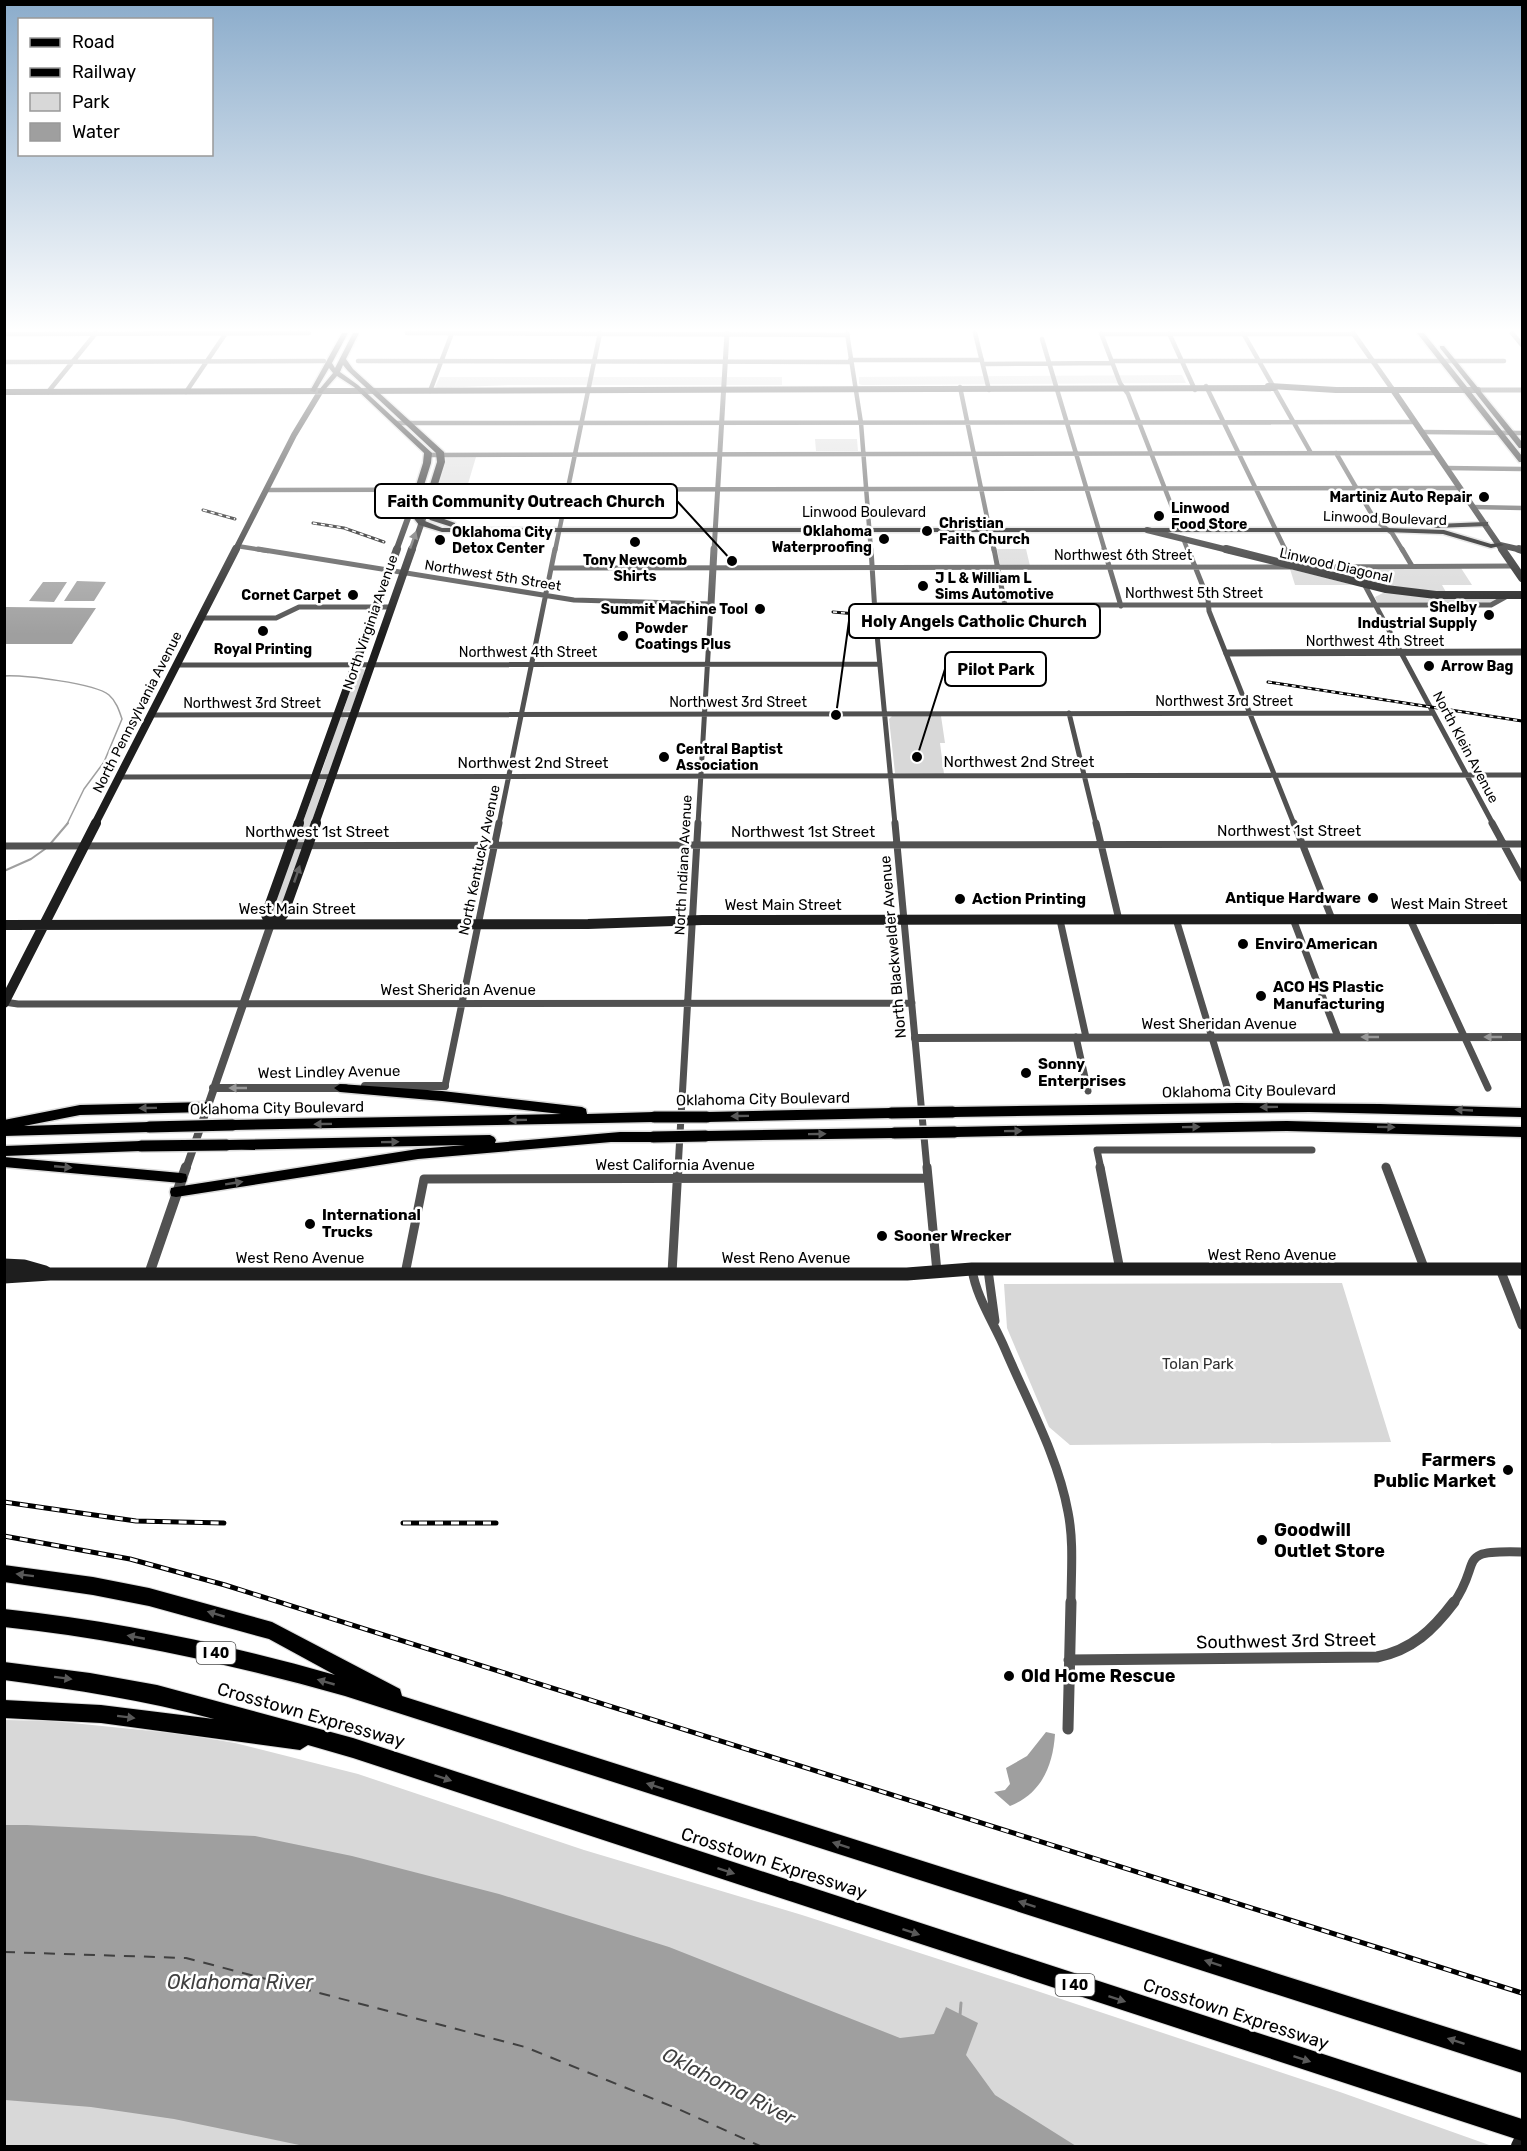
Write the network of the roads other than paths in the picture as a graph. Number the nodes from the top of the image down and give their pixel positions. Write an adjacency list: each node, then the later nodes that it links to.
1 (295, 433): 40 (main road, North Pennsylvania Avenue)
2 (407, 433): 27 (main road)
3 (421, 433): 20 (main road)
4 (579, 433): 21 (street, North Kentucky Avenue)
5 (721, 433): 22 (street, North Indiana Avenue)
6 (862, 433): 23 (street, North Blackwelder Avenue)
7 (970, 433): 24 (street)
8 (1069, 433): 25 (street)
9 (1143, 433): 26 (street)
10 (1230, 433): 16 (street)
11 (1300, 433): 17 (street)
12 (1422, 433): 19 (main road)
13 (1501, 433): 28 (main road)
14 (1512, 433): 15 (main road)
15 (1522, 446)
16 (1239, 453): 17 (street); 26 (street); 39 (street)
17 (1311, 453): 18 (street)
18 (1336, 453): 19 (street); 31 (street)
19 (1436, 453): 29 (main road)
20 (442, 454): 21 (street); 27 (street); 33 (main road, North Virginia Avenue)
21 (575, 454): 22 (street); 34 (street, North Kentucky Avenue)
22 (720, 454): 23 (street); 42 (street, North Indiana Avenue)
23 (864, 454): 24 (street); 35 (street, North Blackwelder Avenue)
24 (974, 454): 25 (street); 36 (street)
25 (1075, 454): 26 (street); 37 (street)
26 (1151, 454): 38 (street)
27 (429, 455): 41 (main road, North Virginia Avenue)
28 (1522, 460)
29 (1446, 468): 30 (street); 32 (main road)
30 (1522, 469)
31 (1357, 488): 32 (street); 39 (street); 51 (street)
32 (1461, 488): 44 (main road)
33 (431, 489): 34 (street); 41 (street); 46 (main road, North Virginia Avenue)
34 (567, 489): 42 (street); 55 (street, North Kentucky Avenue)
35 (867, 489): 36 (street); 42 (street); 53 (street, North Blackwelder Avenue)
36 (981, 489): 37 (street); 54 (street)
37 (1087, 489): 38 (street); 49 (street)
38 (1164, 489): 39 (street); 57 (street)
39 (1255, 489): 50 (street)
40 (266, 490): 41 (street); 60 (main road, North Pennsylvania Avenue)
41 (418, 490): 43 (main road, North Virginia Avenue)
42 (718, 490): 56 (street, North Indiana Avenue)
43 (412, 507): 46 (main road); 48 (main road, North Virginia Avenue)
44 (1473, 507): 45 (street); 47 (main road)
45 (1522, 508)
46 (423, 517): 48 (main road); 55 (main road, Linwood Boulevard); 76 (main road, North Virginia Avenue, one-way to 46)
47 (1485, 524): 52 (main road); 59 (main road)
48 (406, 525): 75 (main road, North Virginia Avenue)
49 (1098, 527): 54 (main road, Linwood Boulevard); 57 (main road, Linwood Boulevard); 57 (main road, Linwood Boulevard); 67 (street)
50 (1274, 527): 51 (main road, Linwood Boulevard); 57 (main road, Linwood Boulevard); 70 (street)
51 (1384, 527): 52 (main road, Linwood Boulevard); 59 (main road, Linwood Boulevard); 65 (street)
52 (1432, 527): 59 (main road, Linwood Boulevard)
53 (870, 528): 54 (main road, Linwood Boulevard); 56 (main road, Linwood Boulevard); 74 (street, North Blackwelder Avenue)
54 (989, 528): 64 (street)
55 (559, 529): 56 (main road, Linwood Boulevard); 72 (street, North Kentucky Avenue)
56 (715, 529): 73 (street, North Indiana Avenue)
57 (1181, 531): 58 (main road, Linwood Diagonal); 62 (street)
58 (1204, 545): 62 (street); 63 (main road, Linwood Diagonal)
59 (1500, 545): 61 (main road); 66 (main road)
60 (237, 546): 75 (street, Northwest 5th Street); 92 (main road, North Pennsylvania Avenue)
61 (1522, 550)
62 (1190, 553): 68 (street)
63 (1252, 557): 69 (main road); 70 (main road, Linwood Diagonal)
64 (998, 566): 67 (street, Northwest 6th Street); 74 (street, Northwest 6th Street); 86 (street)
65 (1412, 566): 66 (street, Northwest 6th Street); 71 (street, Northwest 6th Street)
66 (1514, 566): 77 (main road)
67 (1109, 567): 68 (street, Northwest 6th Street); 89 (street)
68 (1195, 567): 69 (street, Northwest 6th Street); 87 (street)
69 (1255, 567): 70 (street, Northwest 6th Street)
70 (1296, 567): 71 (street, Northwest 6th Street); 78 (main road, Linwood Diagonal)
71 (1355, 567): 78 (street, North Klein Avenue)
72 (552, 568): 73 (street, Northwest 6th Street); 81 (street, North Kentucky Avenue)
73 (712, 568): 74 (street, Northwest 6th Street); 84 (street, North Indiana Avenue)
74 (874, 568): 85 (street, North Blackwelder Avenue)
75 (390, 571): 76 (street, Northwest 5th Street); 90 (main road, North Virginia Avenue)
76 (402, 573): 81 (street, Northwest 5th Street); 91 (main road, North Virginia Avenue)
77 (1522, 578)
78 (1364, 584): 79 (main road, Linwood Diagonal); 83 (street, North Klein Avenue)
79 (1386, 589): 82 (main road, Linwood Diagonal); 83 (street)
80 (1522, 595): 82 (main road, Linwood Diagonal)
81 (546, 596): 84 (street, Northwest 5th Street); 99 (street, North Kentucky Avenue)
82 (1509, 596): 88 (street, Northwest 5th Street)
83 (1371, 597): 88 (street, North Klein Avenue)
84 (711, 603): 100 (street, North Indiana Avenue)
85 (876, 605): 86 (street, Northwest 5th Street); 101 (street, North Blackwelder Avenue)
86 (1005, 605): 89 (street, Northwest 5th Street)
87 (1208, 605): 88 (street, Northwest 5th Street); 89 (street, Northwest 5th Street); 97 (street)
88 (1375, 605): 95 (street, North Klein Avenue)
89 (1121, 606)
90 (377, 607): 91 (street); 92 (street); 93 (main road, North Virginia Avenue)
91 (390, 607): 94 (main road, North Virginia Avenue)
92 (201, 618): 102 (main road, North Pennsylvania Avenue)
93 (371, 623): 94 (main road); 103 (main road, North Virginia Avenue)
94 (385, 623): 98 (main road, North Virginia Avenue)
95 (1400, 652): 96 (street, Northwest 4th Street); 97 (street, Northwest 4th Street); 106 (street, North Klein Avenue)
96 (1522, 652)
97 (1227, 653): 105 (street)
98 (370, 664): 99 (street, Northwest 4th Street); 103 (street, Northwest 4th Street); 108 (main road, North Virginia Avenue)
99 (531, 664): 100 (street, Northwest 4th Street); 109 (street, North Kentucky Avenue)
100 (707, 664): 101 (street, Northwest 4th Street); 110 (street, North Indiana Avenue)
101 (880, 664): 111 (street, North Blackwelder Avenue)
102 (176, 665): 103 (street, Northwest 4th Street); 112 (main road, North Pennsylvania Avenue)
103 (356, 665): 107 (main road, North Virginia Avenue)
104 (1069, 713): 105 (street, Northwest 3rd Street); 111 (street, Northwest 3rd Street); 118 (street)
105 (1251, 713): 106 (street, Northwest 3rd Street); 119 (street)
106 (1433, 713): 113 (street, North Klein Avenue)
107 (338, 714): 108 (street, Northwest 3rd Street); 112 (street, Northwest 3rd Street); 121 (main road, North Virginia Avenue)
108 (353, 714): 109 (street, Northwest 3rd Street); 122 (main road, North Virginia Avenue)
109 (522, 714): 110 (street, Northwest 3rd Street); 115 (street, North Kentucky Avenue)
110 (704, 714): 111 (street, Northwest 3rd Street); 116 (street, North Indiana Avenue)
111 (885, 714): 117 (street, North Blackwelder Avenue)
112 (151, 715): 120 (main road, North Pennsylvania Avenue)
113 (1467, 775): 114 (street, Northwest 2nd Street); 119 (street, Northwest 2nd Street); 124 (street, North Klein Avenue)
114 (1522, 775)
115 (508, 776): 116 (street, Northwest 2nd Street); 122 (street, Northwest 2nd Street); 126 (street, North Kentucky Avenue)
116 (700, 776): 117 (street, Northwest 2nd Street); 127 (street, North Indiana Avenue)
117 (891, 776): 118 (street, Northwest 2nd Street); 128 (street, North Blackwelder Avenue)
118 (1084, 776): 119 (street, Northwest 2nd Street); 129 (street)
119 (1276, 776): 123 (street)
120 (119, 777): 121 (street, Northwest 2nd Street); 131 (main road, North Pennsylvania Avenue)
121 (316, 777): 122 (street, Northwest 2nd Street); 132 (main road, North Virginia Avenue)
122 (331, 777): 133 (main road, North Virginia Avenue)
123 (1303, 844): 124 (street, Northwest 1st Street); 129 (street, Northwest 1st Street); 137 (street)
124 (1505, 844): 125 (street, Northwest 1st Street); 134 (street, North Klein Avenue)
125 (1522, 844)
126 (494, 845): 127 (street, Northwest 1st Street); 133 (street, Northwest 1st Street); 146 (street, North Kentucky Avenue)
127 (697, 845): 128 (street, Northwest 1st Street); 140 (street, North Indiana Avenue)
128 (898, 845): 129 (street, Northwest 1st Street); 141 (street, North Blackwelder Avenue)
129 (1100, 845): 143 (street)
130 (4, 846): 131 (street, Northwest 1st Street)
131 (84, 846): 132 (street, Northwest 1st Street); 144 (main road, North Pennsylvania Avenue)
132 (291, 846): 133 (street, Northwest 1st Street); 145 (main road, North Virginia Avenue)
133 (307, 846): 145 (main road, North Virginia Avenue, one-way to 133)
134 (1522, 878)
135 (1176, 919): 136 (main road, West Main Street); 143 (main road, West Main Street); 155 (street)
136 (1293, 919): 137 (main road, West Main Street); 156 (street)
137 (1332, 919): 138 (main road, West Main Street)
138 (1410, 919): 139 (main road, West Main Street); 157 (street)
139 (1522, 919)
140 (692, 920): 141 (main road, West Main Street); 146 (main road, West Main Street); 149 (street, North Indiana Avenue)
141 (905, 920): 142 (main road, West Main Street); 150 (street, North Blackwelder Avenue)
142 (1060, 920): 143 (main road, West Main Street); 154 (street)
143 (1119, 920)
144 (44, 924): 145 (main road, West Main Street); 147 (main road, West Main Street); 148 (main road, North Pennsylvania Avenue)
145 (272, 924): 146 (main road, West Main Street); 151 (street, North Virginia Avenue)
146 (478, 924): 152 (street, North Kentucky Avenue)
147 (4, 925)
148 (5, 1002): 151 (street, West Sheridan Avenue)
149 (688, 1003): 150 (street, West Sheridan Avenue); 152 (street, West Sheridan Avenue); 177 (street, North Indiana Avenue)
150 (912, 1003): 158 (street, North Blackwelder Avenue)
151 (243, 1004): 152 (street, West Sheridan Avenue); 161 (street, North Virginia Avenue)
152 (462, 1004): 159 (street, North Kentucky Avenue)
153 (1522, 1036): 157 (street, West Sheridan Avenue, one-way to 157)
154 (1081, 1037): 155 (street, West Sheridan Avenue); 158 (street, West Sheridan Avenue); 164 (street)
155 (1211, 1037): 156 (street, West Sheridan Avenue); 160 (street)
156 (1338, 1037): 157 (street, West Sheridan Avenue, one-way to 156)
157 (1464, 1037): 163 (street)
158 (915, 1038): 178 (street, North Blackwelder Avenue)
159 (445, 1086): 162 (street, West Lindley Avenue)
160 (1227, 1087)
161 (213, 1088): 162 (street, West Lindley Avenue, one-way to 161); 165 (street, North Virginia Avenue)
162 (340, 1088): 167 (main road)
163 (1488, 1088)
164 (1088, 1091)
165 (207, 1107): 168 (main road, one-way to 168); 176 (street, North Virginia Avenue)
166 (1522, 1113): 167 (main road, Oklahoma City Boulevard, one-way to 167, bridge)
167 (640, 1118): 169 (main road, Oklahoma City Boulevard, one-way to 169, bridge)
168 (4, 1125)
169 (4, 1131)
170 (1522, 1132): 171 (main road, one-way to 170, bridge)
171 (620, 1137): 173 (main road, one-way to 171, bridge); 179 (main road, one-way to 171)
172 (1312, 1150): 185 (street)
173 (4, 1151)
174 (4, 1162): 176 (main road, one-way to 176)
175 (1386, 1167): 186 (street)
176 (181, 1178): 179 (street, North Virginia Avenue)
177 (677, 1178): 178 (street, West California Avenue); 188 (street, North Indiana Avenue); 191 (street, West California Avenue)
178 (927, 1178): 187 (street, North Blackwelder Avenue)
179 (177, 1192): 190 (street, North Virginia Avenue)
180 (4, 1265): 189 (main road, West Reno Avenue)
181 (972, 1269): 184 (main road, West Reno Avenue); 187 (main road, West Reno Avenue); 194 (street)
182 (1500, 1269): 183 (main road, West Reno Avenue); 186 (main road, West Reno Avenue); 193 (street)
183 (1522, 1269)
184 (988, 1270): 185 (main road, West Reno Avenue); 194 (street)
185 (1120, 1270): 186 (main road, West Reno Avenue)
186 (1425, 1270)
187 (937, 1272): 188 (main road, West Reno Avenue)
188 (672, 1273): 191 (main road, West Reno Avenue)
189 (50, 1274): 190 (main road, West Reno Avenue); 192 (main road, West Reno Avenue)
190 (149, 1274): 191 (main road, West Reno Avenue)
191 (405, 1274)
192 (4, 1278)
193 (1522, 1324)
194 (995, 1325): 198 (street)
195 (1522, 1552): 198 (street, Southwest 3rd Street)
196 (4, 1573): 201 (highway, one-way to 196)
197 (4, 1618): 201 (highway, I 40, one-way to 197)
198 (1069, 1660): 202 (street)
199 (4, 1671): 203 (highway, Crosstown Expressway / I 40, one-way to 203)
200 (4, 1709): 203 (highway, one-way to 203)
201 (422, 1712): 204 (highway, I 40, one-way to 201)
202 (1068, 1729)
203 (353, 1748): 205 (highway, Crosstown Expressway / I 40, one-way to 205)
204 (1522, 2062)
205 (1522, 2130)
206 (1522, 2140): 207 (main road)
207 (1519, 2146)

